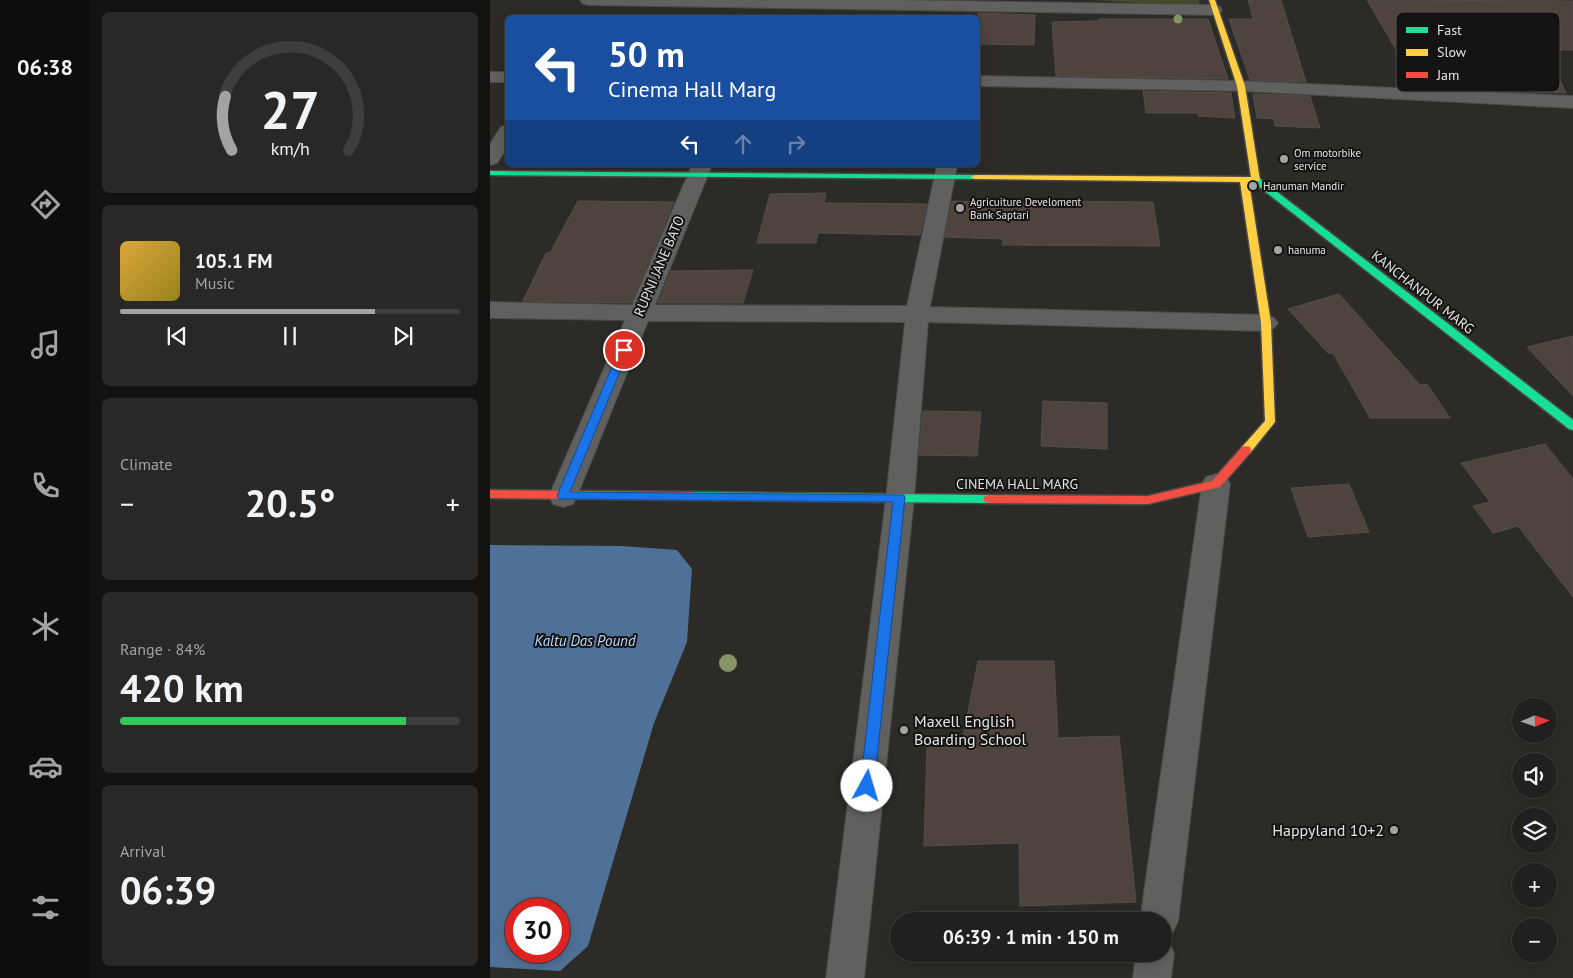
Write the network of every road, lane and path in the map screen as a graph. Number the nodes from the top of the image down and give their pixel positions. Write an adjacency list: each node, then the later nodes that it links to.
1 (778, 2): 2 (street); 4 (street); 5 (street)
2 (586, 4)
3 (1213, 5): 4 (street); 9 (main road)
4 (962, 12)
5 (772, 15)
6 (490, 77): 7 (street)
7 (505, 77)
8 (980, 80): 9 (street)
9 (1241, 86): 10 (street); 16 (main road)
10 (1573, 102)
11 (505, 136): 12 (street)
12 (490, 159)
13 (700, 170): 14 (main road); 15 (main road); 18 (street, RUPNI JANE BATO)
14 (946, 171): 16 (main road); 19 (street)
15 (490, 173)
16 (1250, 179): 20 (main road); 21 (main road, KANCHANPUR MARG)
17 (490, 310): 18 (street)
18 (640, 313): 19 (street); 24 (street, RUPNI JANE BATO)
19 (917, 314): 20 (street); 25 (street)
20 (1266, 323): 22 (main road)
21 (1573, 426)
22 (1216, 484): 25 (main road, CINEMA HALL MARG); 26 (street)
23 (490, 494): 24 (main road, CINEMA HALL MARG)
24 (563, 496): 25 (main road, CINEMA HALL MARG)
25 (900, 498): 28 (street)
26 (1160, 912)
27 (1154, 962): 29 (street)
28 (845, 978)
29 (1152, 978)

